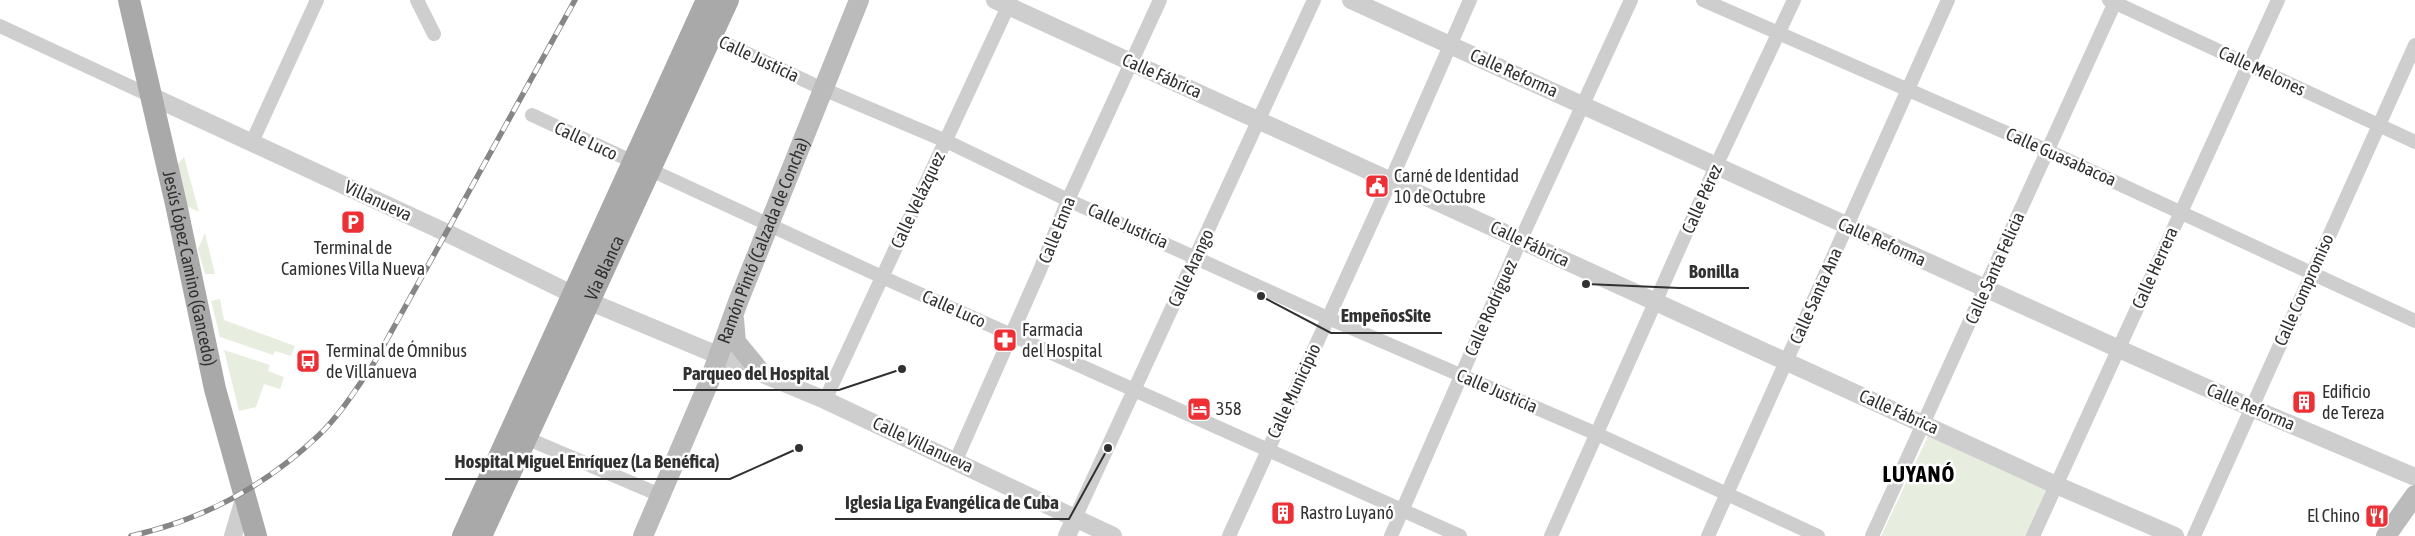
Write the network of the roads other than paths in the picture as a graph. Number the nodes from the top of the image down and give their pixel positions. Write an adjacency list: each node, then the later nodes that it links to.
1 (129, 0): 28 (main road, Jesús López Camino (Gancedo))
2 (317, 0): 34 (street)
3 (417, 0): 19 (street)
4 (706, 0): 37 (main road, Vía Blanca)
5 (728, 0): 21 (main road, Vía Blanca)
6 (859, 0): 27 (main road, Ramón Pintó (Calzada de Concha))
7 (1160, 0): 24 (street, Calle Enna)
8 (1314, 0): 31 (street, Calle Arango)
9 (1351, 0): 22 (street, Calle Reforma)
10 (1470, 0): 22 (street, Calle Municipio)
11 (1630, 0): 29 (street, Calle Rodríguez)
12 (1703, 0): 20 (street, Calle Guasabacoa)
13 (1794, 0): 20 (street, Calle Pérez)
14 (1948, 0): 26 (street, Calle Santa Ana)
15 (2278, 0): 25 (street, Calle Herrera)
16 (2114, 1): 25 (street, Calle Melones); 36 (street, Calle Santa Felicia)
17 (1005, 2): 24 (street, Calle Fábrica); 33 (street, Calle Velázquez)
18 (0, 26): 28 (street, Villanueva)
19 (434, 34)
20 (1778, 34): 26 (street, Calle Guasabacoa); 38 (street, Calle Pérez)
21 (712, 37): 27 (street, Calle Justicia); 37 (main road, Vía Blanca)
22 (1450, 45): 29 (street, Calle Reforma); 39 (street, Calle Municipio)
23 (2415, 45): 32 (street, Calle Compromiso)
24 (1132, 62): 31 (street, Calle Fábrica); 40 (street, Calle Enna)
25 (2248, 64): 32 (street, Calle Melones); 41 (street, Calle Herrera)
26 (1909, 88): 36 (street, Calle Guasabacoa); 43 (street, Calle Santa Ana)
27 (822, 89): 33 (street, Calle Justicia); 42 (main road, Ramón Pintó (Calzada de Concha))
28 (151, 96): 34 (street, Villanueva); 73 (main road, Jesús López Camino (Gancedo))
29 (1583, 104): 38 (street, Calle Reforma); 44 (street, Calle Rodríguez)
30 (532, 115): 37 (street, Calle Luco)
31 (1260, 121): 39 (street, Calle Fábrica); 45 (street, Calle Arango)
32 (2379, 125): 35 (street, Calle Melones); 46 (street, Calle Compromiso)
33 (946, 141): 40 (street, Calle Justicia); 47 (street, Calle Velázquez)
34 (252, 142): 49 (street, Villanueva)
35 (2415, 142)
36 (2048, 151): 41 (street, Calle Guasabacoa); 48 (street, Calle Santa Felicia)
37 (641, 166): 42 (street, Calle Luco); 49 (main road, Vía Blanca)
38 (1716, 166): 43 (street, Calle Reforma); 50 (street, Calle Pérez)
39 (1391, 180): 44 (street, Calle Fábrica); 52 (street, Calle Municipio)
40 (1068, 200): 45 (street, Calle Justicia); 54 (street, Calle Enna)
41 (2180, 212): 46 (street, Calle Guasabacoa); 55 (street, Calle Herrera)
42 (769, 225): 47 (street, Calle Luco); 51 (main road, Ramón Pintó (Calzada de Concha))
43 (1847, 227): 48 (street, Calle Reforma); 57 (street, Calle Santa Ana)
44 (1521, 239): 50 (street, Calle Fábrica); 59 (street, Calle Rodríguez)
45 (1196, 256): 52 (street, Calle Justicia); 60 (street, Calle Arango)
46 (2311, 273): 53 (street, Calle Guasabacoa); 62 (street, Calle Compromiso)
47 (882, 277): 54 (street, Calle Luco); 61 (street, Calle Velázquez)
48 (1986, 288): 55 (street, Calle Reforma); 63 (street, Calle Santa Felicia)
49 (582, 298): 56 (street, Villanueva); 65 (main road, Vía Blanca); 78 (main road, Vía Blanca)
50 (1655, 303): 57 (street, Calle Fábrica); 64 (street, Calle Pérez)
51 (736, 309): 56 (main road, Ramón Pintó (Calzada de Concha)); 58 (main road)
52 (1328, 318): 59 (street, Calle Justicia); 66 (street, Calle Municipio)
53 (2415, 321)
54 (1011, 334): 60 (street, Calle Luco); 67 (street, Calle Enna)
55 (2119, 349): 62 (street, Calle Reforma); 69 (street, Calle Herrera)
56 (720, 355): 58 (street, Villanueva); 72 (main road, Ramón Pintó (Calzada de Concha))
57 (1787, 361): 63 (street, Calle Fábrica); 70 (street, Calle Santa Ana)
58 (759, 370): 61 (street, Calle Villanueva)
59 (1461, 376): 64 (street, Calle Justicia); 74 (street, Calle Rodríguez)
60 (1135, 388): 66 (street, Calle Luco); 75 (street, Calle Arango)
61 (826, 400): 67 (street, Calle Villanueva)
62 (2252, 408): 68 (street, Calle Reforma); 92 (street, Calle Compromiso)
63 (1925, 423): 69 (street, Calle Fábrica); 89 (street, Calle Santa Felicia)
64 (1596, 434): 70 (street, Calle Justicia); 86 (street, Calle Pérez)
65 (526, 438): 72 (street); 79 (main road, Vía Blanca)
66 (1268, 448): 74 (street, Calle Luco); 83 (street, Calle Municipio)
67 (956, 460): 75 (street, Calle Villanueva)
68 (2415, 477)
69 (2056, 485): 90 (street, Calle Herrera); 91 (street, Calle Fábrica)
70 (1727, 494): 87 (street, Calle Santa Ana); 88 (street, Calle Justicia)
71 (2415, 494): 93 (main road)
72 (660, 495): 80 (main road, Ramón Pintó (Calzada de Concha))
73 (244, 499): 76 (street); 77 (main road, Jesús López Camino (Gancedo))
74 (1402, 510): 84 (street, Calle Rodríguez); 85 (street, Calle Luco)
75 (1075, 518): 81 (street, Calle Arango); 82 (street, Calle Villanueva)
76 (232, 536)
77 (256, 536)
78 (463, 536)
79 (481, 536)
80 (643, 536)
81 (1067, 536)
82 (1113, 536)
83 (1229, 536)
84 (1391, 536)
85 (1460, 536)
86 (1551, 536)
87 (1708, 536)
88 (1818, 536)
89 (1872, 536)
90 (2033, 536)
91 (2175, 536)
92 (2194, 536)
93 (2386, 536)

